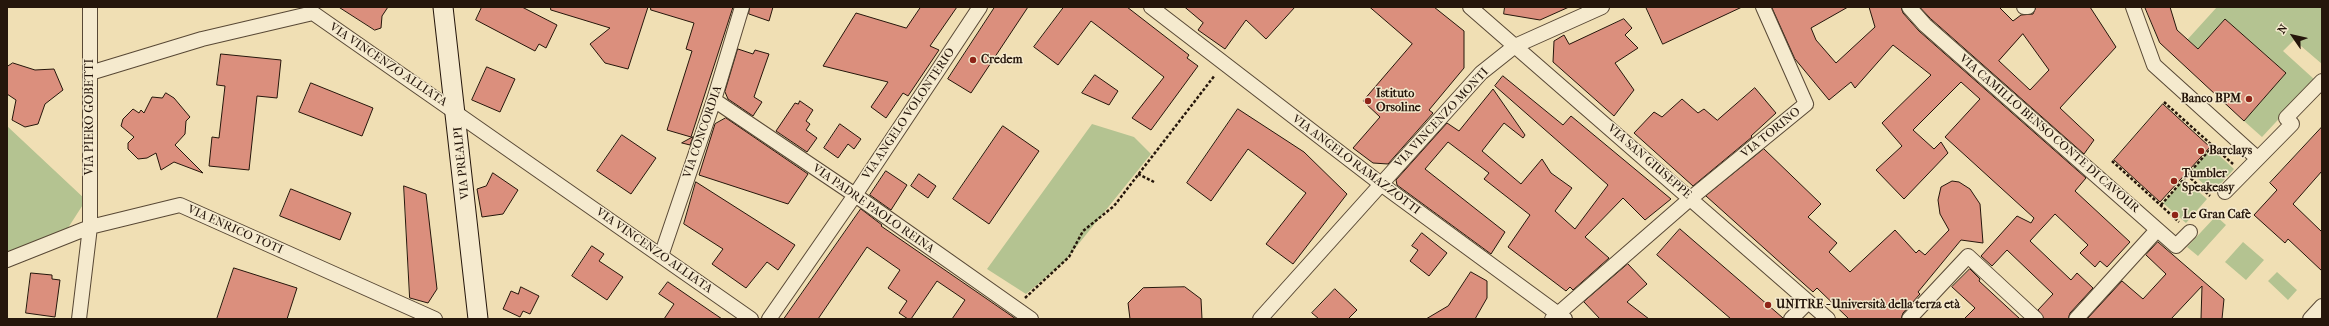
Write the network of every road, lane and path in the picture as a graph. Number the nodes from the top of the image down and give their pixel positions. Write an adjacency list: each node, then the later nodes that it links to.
1 (90, 7): 15 (street, VIA PIERO GOBETTI)
2 (443, 7): 19 (street, VIA PREALPI)
3 (742, 7): 17 (street, VIA CONCORDIA)
4 (980, 7): 29 (street, VIA ANGELO VOLONTERIO)
5 (1151, 7): 14 (street, VIA ANGELO RAMAZZOTTI)
6 (1470, 7): 13 (street, VIA SAN GIUSEPPE)
7 (1602, 7): 13 (street, VIA VINCENZO MONTI)
8 (1763, 7): 31 (street, VIA TORINO)
9 (1909, 7): 34 (street, VIA CAMILLO BENSO CONTE DI CAVOUR)
10 (2024, 7): 11 (street)
11 (2028, 7)
12 (2133, 7): 21 (street)
13 (1514, 46): 27 (street, VIA VINCENZO MONTI); 31 (street, VIA SAN GIUSEPPE)
14 (1224, 64): 24 (path); 27 (street, VIA ANGELO RAMAZZOTTI)
15 (90, 73): 19 (street, VIA VINCENZO ALLIATA); 33 (street, VIA PIERO GOBETTI)
16 (2322, 81): 21 (street)
17 (714, 100): 29 (street, VIA PADRE PAOLO REINA); 36 (street, VIA CONCORDIA)
18 (2164, 102): 20 (path)
19 (456, 112): 36 (street, VIA VINCENZO ALLIATA); 44 (street, VIA PREALPI)
20 (2213, 146): 23 (path); 25 (path)
21 (2257, 158): 23 (street)
22 (2112, 161): 32 (path)
23 (2242, 173): 28 (street)
24 (1138, 174): 26 (path); 40 (path)
25 (2187, 175): 30 (path); 32 (path)
26 (1154, 182)
27 (1381, 184): 41 (street, VIA ANGELO RAMAZZOTTI); 48 (street, VIA VINCENZO MONTI)
28 (2225, 192)
29 (855, 195): 40 (street, VIA PADRE PAOLO REINA); 46 (street, VIA ANGELO VOLONTERIO)
30 (2211, 196)
31 (1691, 198): 38 (street, VIA SAN GIUSEPPE); 41 (street)
32 (2160, 205): 35 (path)
33 (90, 227): 37 (street, VIA ENRICO TOTI); 42 (street, VIA PIERO GOBETTI); 43 (street, VIA ENRICO TOTI)
34 (2158, 230): 35 (street, VIA CAMILLO BENSO CONTE DI CAVOUR); 53 (street)
35 (2190, 232)
36 (661, 256): 45 (street, VIA VINCENZO ALLIATA)
37 (7, 260)
38 (1808, 302): 49 (street); 50 (street, VIA SAN GIUSEPPE)
39 (2322, 306): 54 (street)
40 (1014, 307): 47 (street, VIA PADRE PAOLO REINA)
41 (1558, 317)
42 (79, 319)
43 (435, 319)
44 (478, 319)
45 (751, 319)
46 (769, 319)
47 (1031, 319)
48 (1260, 319)
49 (1791, 319)
50 (1828, 319)
51 (1909, 319): 52 (street)
52 (2036, 319)
53 (2076, 319)
54 (2310, 319)

